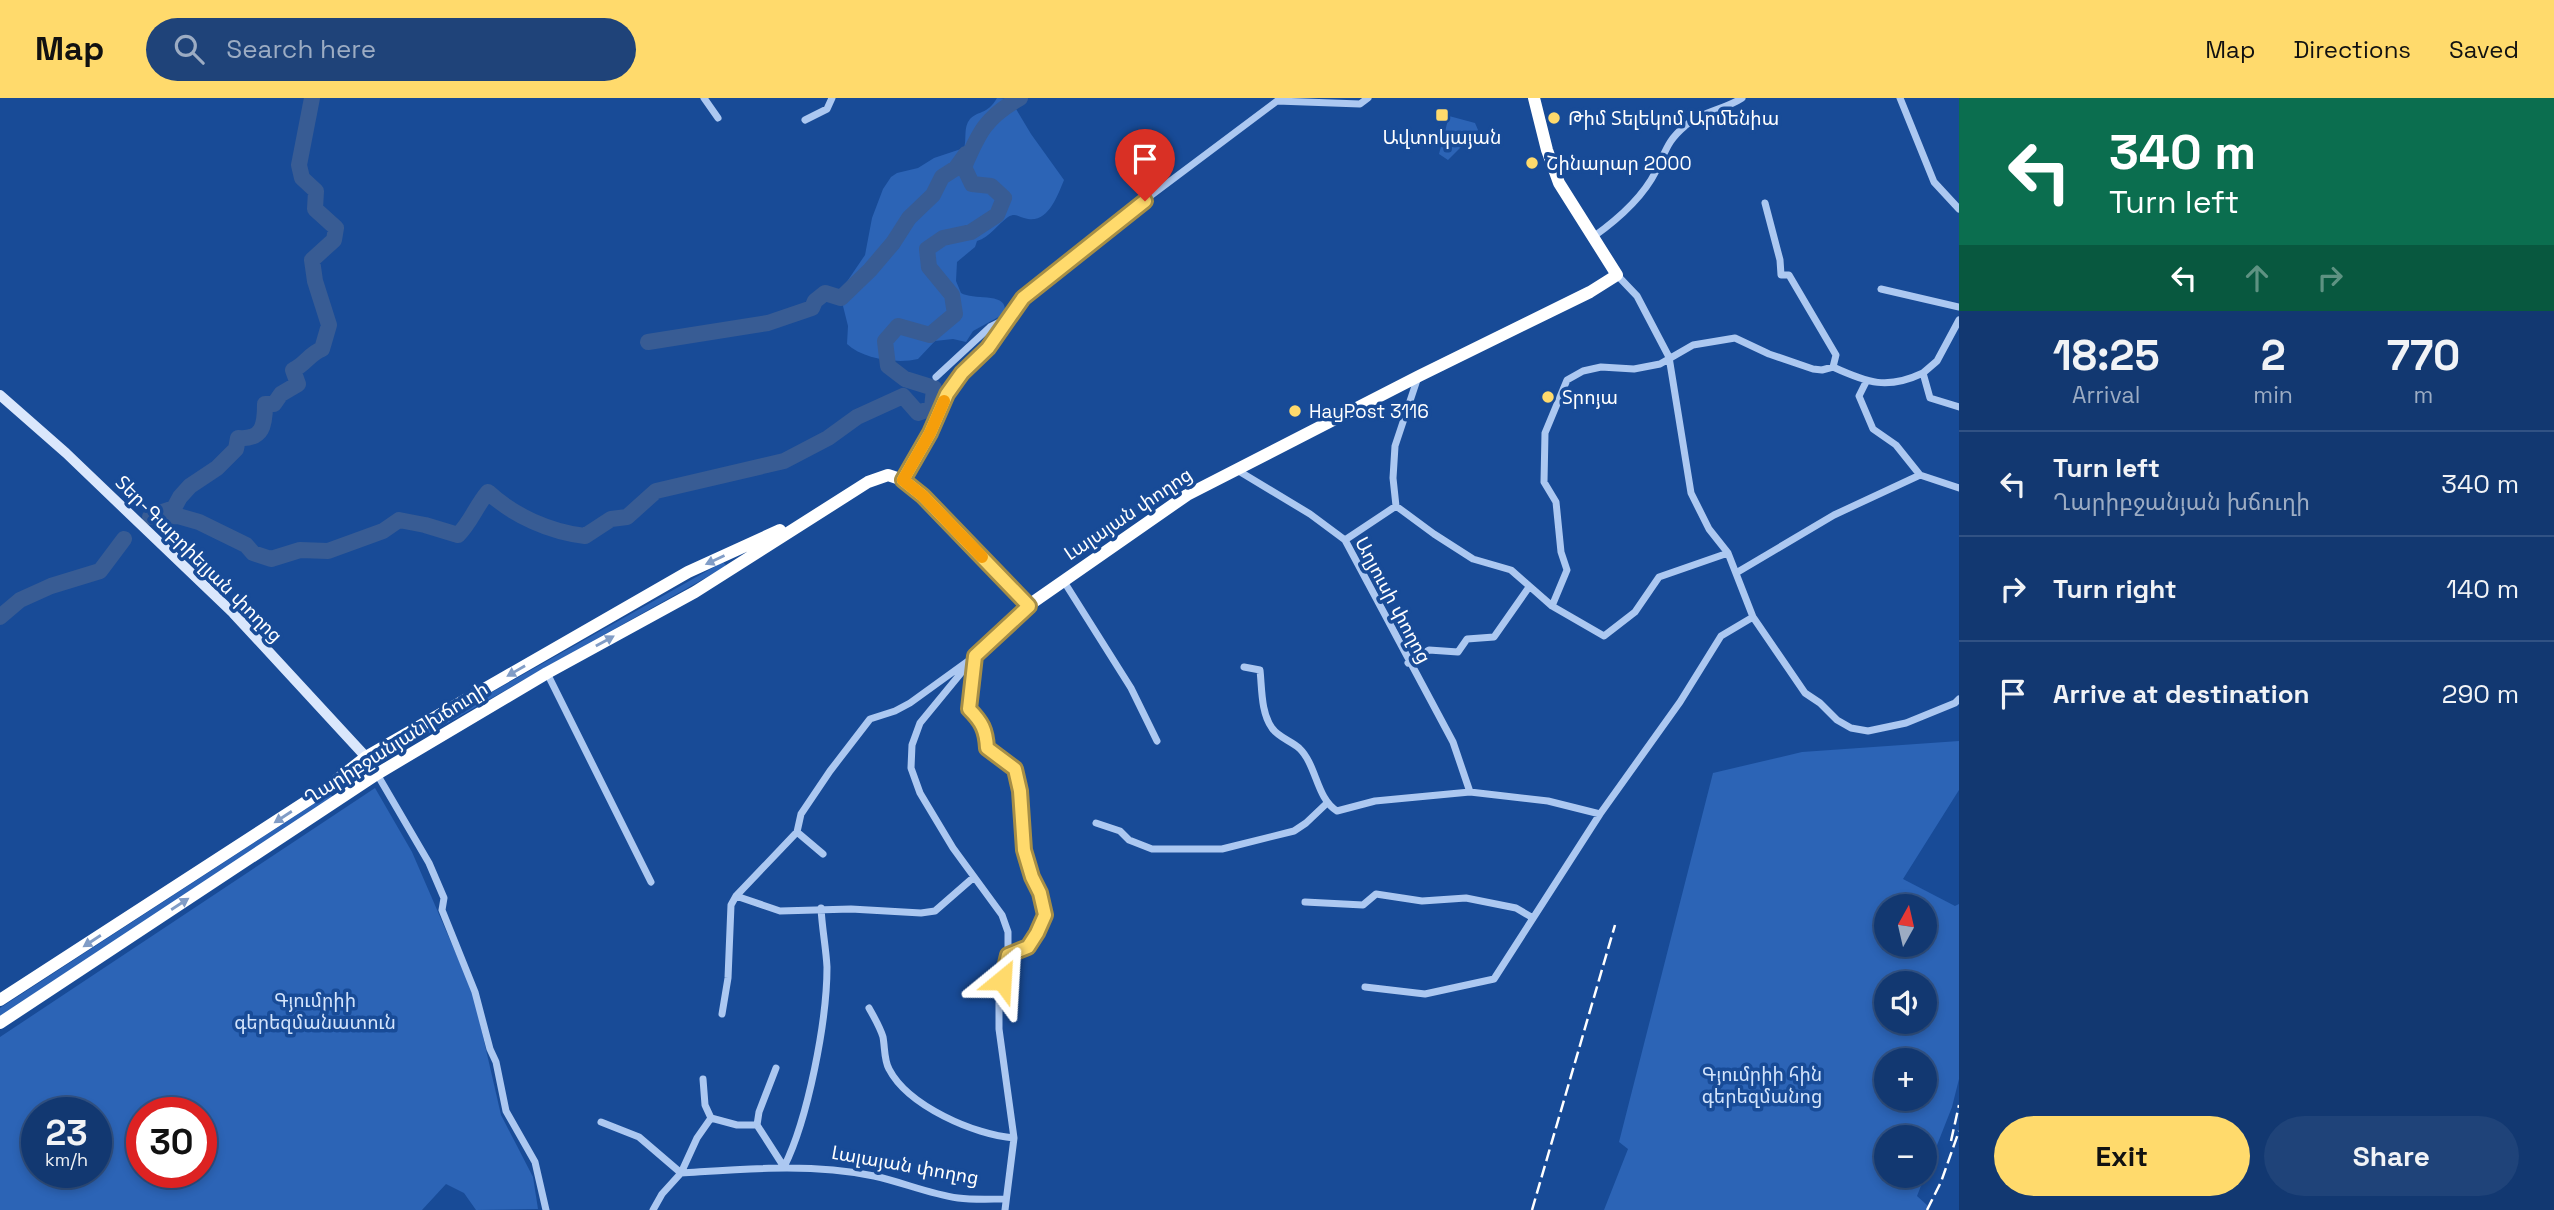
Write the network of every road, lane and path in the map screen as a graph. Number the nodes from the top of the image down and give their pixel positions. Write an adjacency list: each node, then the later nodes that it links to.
1 (704, 98): 8 (street)
2 (832, 98): 9 (street)
3 (1368, 98): 7 (street)
4 (1534, 98): 12 (highway)
5 (1742, 98): 12 (street)
6 (1900, 98): 11 (street)
7 (1275, 100): 16 (street)
8 (718, 118)
9 (806, 120)
10 (1765, 203): 19 (street)
11 (1959, 209)
12 (1593, 237): 13 (highway)
13 (1618, 275): 18 (street); 21 (highway, Լալայան փողոց)
14 (1881, 289): 15 (street)
15 (1959, 307)
16 (1007, 319): 22 (street); 28 (street)
17 (1959, 320): 20 (street)
18 (1669, 357): 19 (street); 33 (street); 38 (street)
19 (1833, 367): 23 (street)
20 (1923, 373): 23 (street); 25 (street)
21 (1419, 376): 26 (highway, Լալայան փողոց); 30 (street)
22 (936, 377)
23 (1867, 382): 27 (street)
24 (0, 394): 46 (main road, Տեր-Գաբրիելյան փողոց)
25 (1959, 407)
26 (1236, 469): 32 (street, Աղյուսի փողոց); 35 (highway, Լալայան փողոց)
27 (1920, 475): 29 (street); 34 (street)
28 (903, 480): 31 (highway, Ղարիբջանյան խճուղի); 37 (highway)
29 (1959, 488)
30 (1396, 506): 32 (street); 36 (street)
31 (821, 510): 43 (highway, Ղարիբջանյան խճուղի, one-way to 31); 46 (highway, Ղարիբջանյան խճուղի, one-way to 46)
32 (1345, 540): 41 (street, Աղյուսի փողոց)
33 (1728, 553): 34 (street); 38 (street)
34 (1736, 573): 39 (street)
35 (1063, 580): 37 (highway, Լալայան փողոց); 45 (street)
36 (1529, 587): 38 (street); 41 (street)
37 (1029, 606): 40 (street, Լալայան փողոց)
38 (1552, 606)
39 (1753, 617): 44 (street); 50 (street)
40 (975, 656): 52 (street, Լալայան փողոց); 54 (street, Լալայան փողոց); 60 (street)
41 (1408, 663): 48 (street, Աղյուսի փողոց)
42 (1244, 667): 49 (street)
43 (547, 673): 47 (highway, Ղարիբջանյան խճուղի); 55 (street)
44 (1959, 699)
45 (1157, 741)
46 (366, 757): 47 (main road, Տեր-Գաբրիելյան փողոց); 62 (highway, Ղարիբջանյան խճուղի, one-way to 62)
47 (377, 774): 65 (highway, Ղարիբջանյան խճուղի, one-way to 47); 75 (street)
48 (1470, 792): 49 (street); 50 (street)
49 (1326, 804): 51 (street)
50 (1600, 814): 59 (street)
51 (1096, 823)
52 (797, 832): 53 (street); 56 (street, Լալայան փողոց)
53 (823, 854)
54 (974, 877): 58 (street); 60 (street, Լալայան փողոց)
55 (651, 882)
56 (737, 896): 58 (street); 64 (street)
57 (1305, 902): 59 (street)
58 (821, 908): 72 (street)
59 (1533, 918): 61 (street)
60 (1008, 955): 71 (street, Լալայան փողոց)
61 (1365, 987)
62 (0, 1000)
63 (869, 1008): 71 (street)
64 (722, 1013)
65 (0, 1023)
66 (776, 1068): 70 (street)
67 (703, 1079): 68 (street)
68 (711, 1118): 70 (street); 73 (street)
69 (601, 1122): 73 (street)
70 (757, 1125): 72 (street)
71 (1014, 1138): 74 (street, Լալայան փողոց)
72 (784, 1167): 73 (street, Լալայան փողոց); 74 (street, Լալայան փողոց)
73 (681, 1173): 76 (street)
74 (1006, 1199): 77 (street)
75 (546, 1210)
76 (653, 1210)
77 (1005, 1210)

